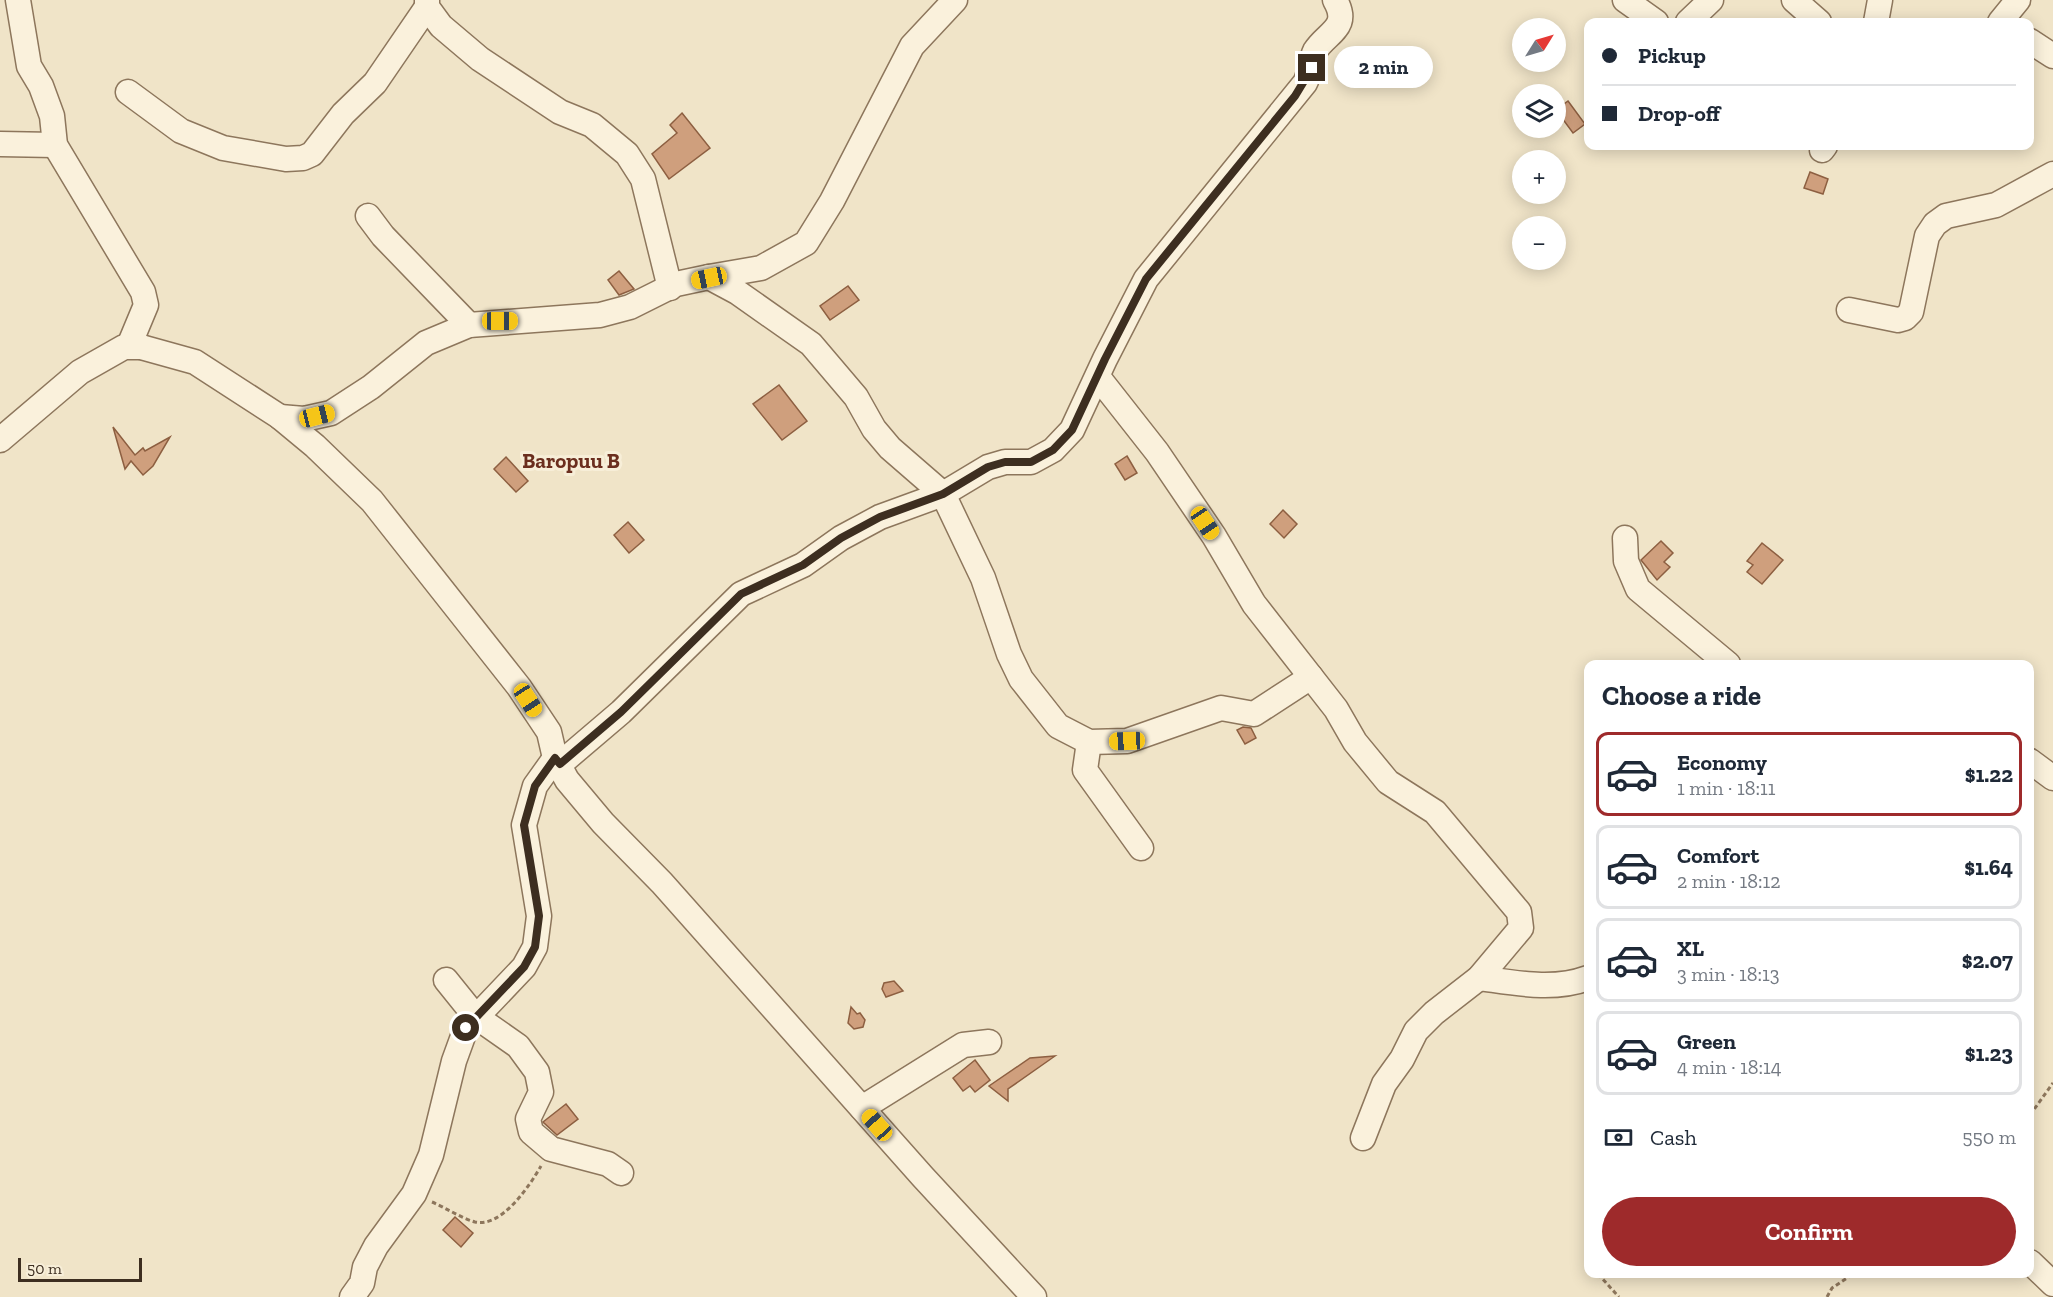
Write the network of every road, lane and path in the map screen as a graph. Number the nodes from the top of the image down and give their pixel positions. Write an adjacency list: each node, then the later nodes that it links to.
1 (18, 0): 19 (street)
2 (955, 0): 22 (street)
3 (1335, 0): 27 (street)
4 (1625, 0): 10 (street)
5 (1711, 0): 11 (street)
6 (1794, 0): 12 (street)
7 (1880, 0): 13 (street)
8 (2018, 0): 14 (street)
9 (427, 4): 17 (street); 23 (street)
10 (1650, 18)
11 (1692, 18)
12 (1814, 18)
13 (1877, 18)
14 (2003, 18)
15 (2034, 44): 16 (street)
16 (2053, 56)
17 (128, 92)
18 (0, 144): 19 (street)
19 (55, 145): 26 (street)
20 (2053, 174): 24 (street)
21 (368, 216): 25 (street)
22 (709, 278): 23 (street); 30 (street)
23 (670, 288): 25 (street)
24 (1849, 310)
25 (469, 325): 28 (street)
26 (141, 347): 28 (street); 29 (street)
27 (1098, 377): 30 (street); 33 (street)
28 (280, 417): 35 (street)
29 (0, 440)
30 (943, 494): 34 (street); 35 (street)
31 (1625, 538): 32 (street)
32 (1723, 660)
33 (1311, 677): 34 (street); 39 (street)
34 (1089, 742): 38 (street)
35 (558, 761): 42 (street); 45 (street)
36 (2034, 764): 37 (street)
37 (2053, 778)
38 (1141, 848)
39 (1479, 978): 40 (street); 47 (street)
40 (1584, 979)
41 (446, 980): 42 (street)
42 (475, 1016): 48 (street); 50 (street)
43 (989, 1042): 45 (street)
44 (2053, 1083): 46 (path)
45 (862, 1108): 56 (street)
46 (2034, 1109)
47 (1363, 1138)
48 (551, 1149): 49 (street); 50 (path)
49 (621, 1173)
50 (414, 1194): 55 (street)
51 (2034, 1266): 54 (street)
52 (1602, 1278): 57 (path)
53 (1847, 1278): 58 (path)
54 (2053, 1284)
55 (352, 1297)
56 (1034, 1297)
57 (1619, 1297)
58 (1827, 1297)

